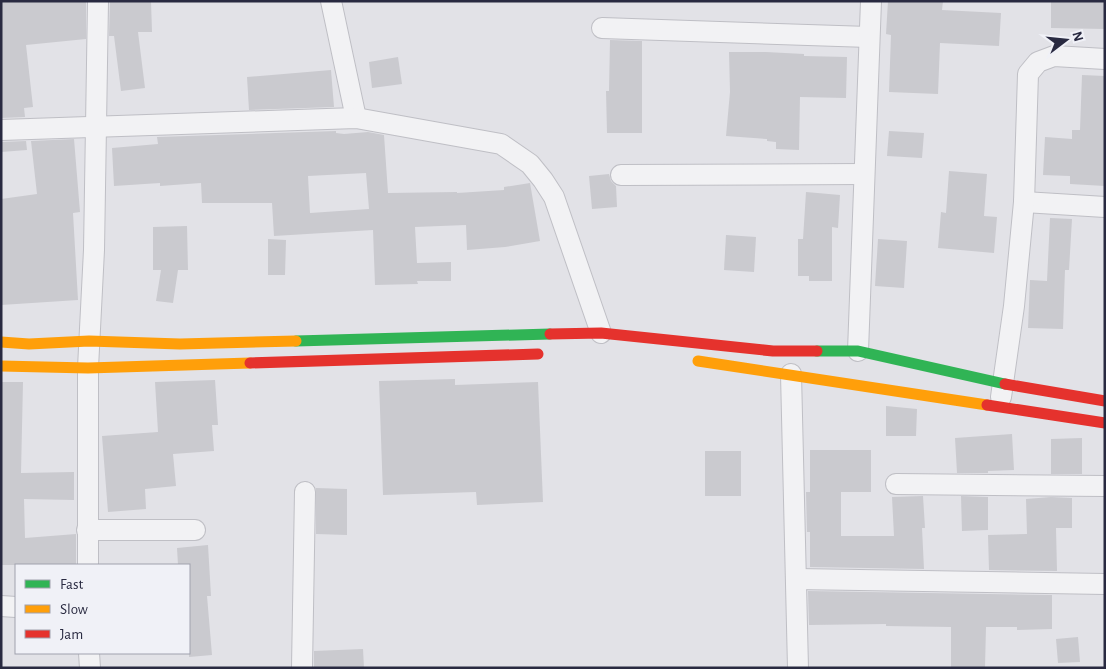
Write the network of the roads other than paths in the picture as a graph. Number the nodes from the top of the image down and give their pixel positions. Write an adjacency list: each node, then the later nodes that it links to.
1 (98, 1): 8 (street)
2 (331, 1): 7 (street)
3 (871, 1): 5 (street)
4 (602, 28): 5 (street)
5 (869, 38): 10 (street)
6 (1105, 59): 12 (street)
7 (356, 118): 8 (street); 14 (street)
8 (96, 127): 9 (street); 15 (street)
9 (1, 130)
10 (864, 174): 11 (street); 17 (street)
11 (622, 175)
12 (1024, 202): 13 (street); 23 (street)
13 (1105, 207)
14 (601, 333): 15 (main road); 17 (main road)
15 (89, 341): 16 (main road); 21 (street)
16 (1, 342)
17 (858, 351): 23 (main road)
18 (553, 353): 21 (main road)
19 (686, 359): 22 (main road)
20 (1, 366): 21 (main road)
21 (88, 368): 30 (street)
22 (791, 374): 25 (main road); 33 (street)
23 (1003, 384): 24 (main road); 25 (street)
24 (1105, 401)
25 (999, 406): 26 (main road)
26 (1105, 423)
27 (896, 484): 28 (street)
28 (1105, 486)
29 (305, 492): 39 (street)
30 (87, 530): 31 (street); 32 (street)
31 (195, 530)
32 (88, 564)
33 (796, 580): 34 (street); 40 (street)
34 (1105, 584)
35 (1, 606): 36 (street)
36 (15, 607)
37 (90, 654): 38 (street)
38 (90, 668)
39 (302, 668)
40 (798, 668)

